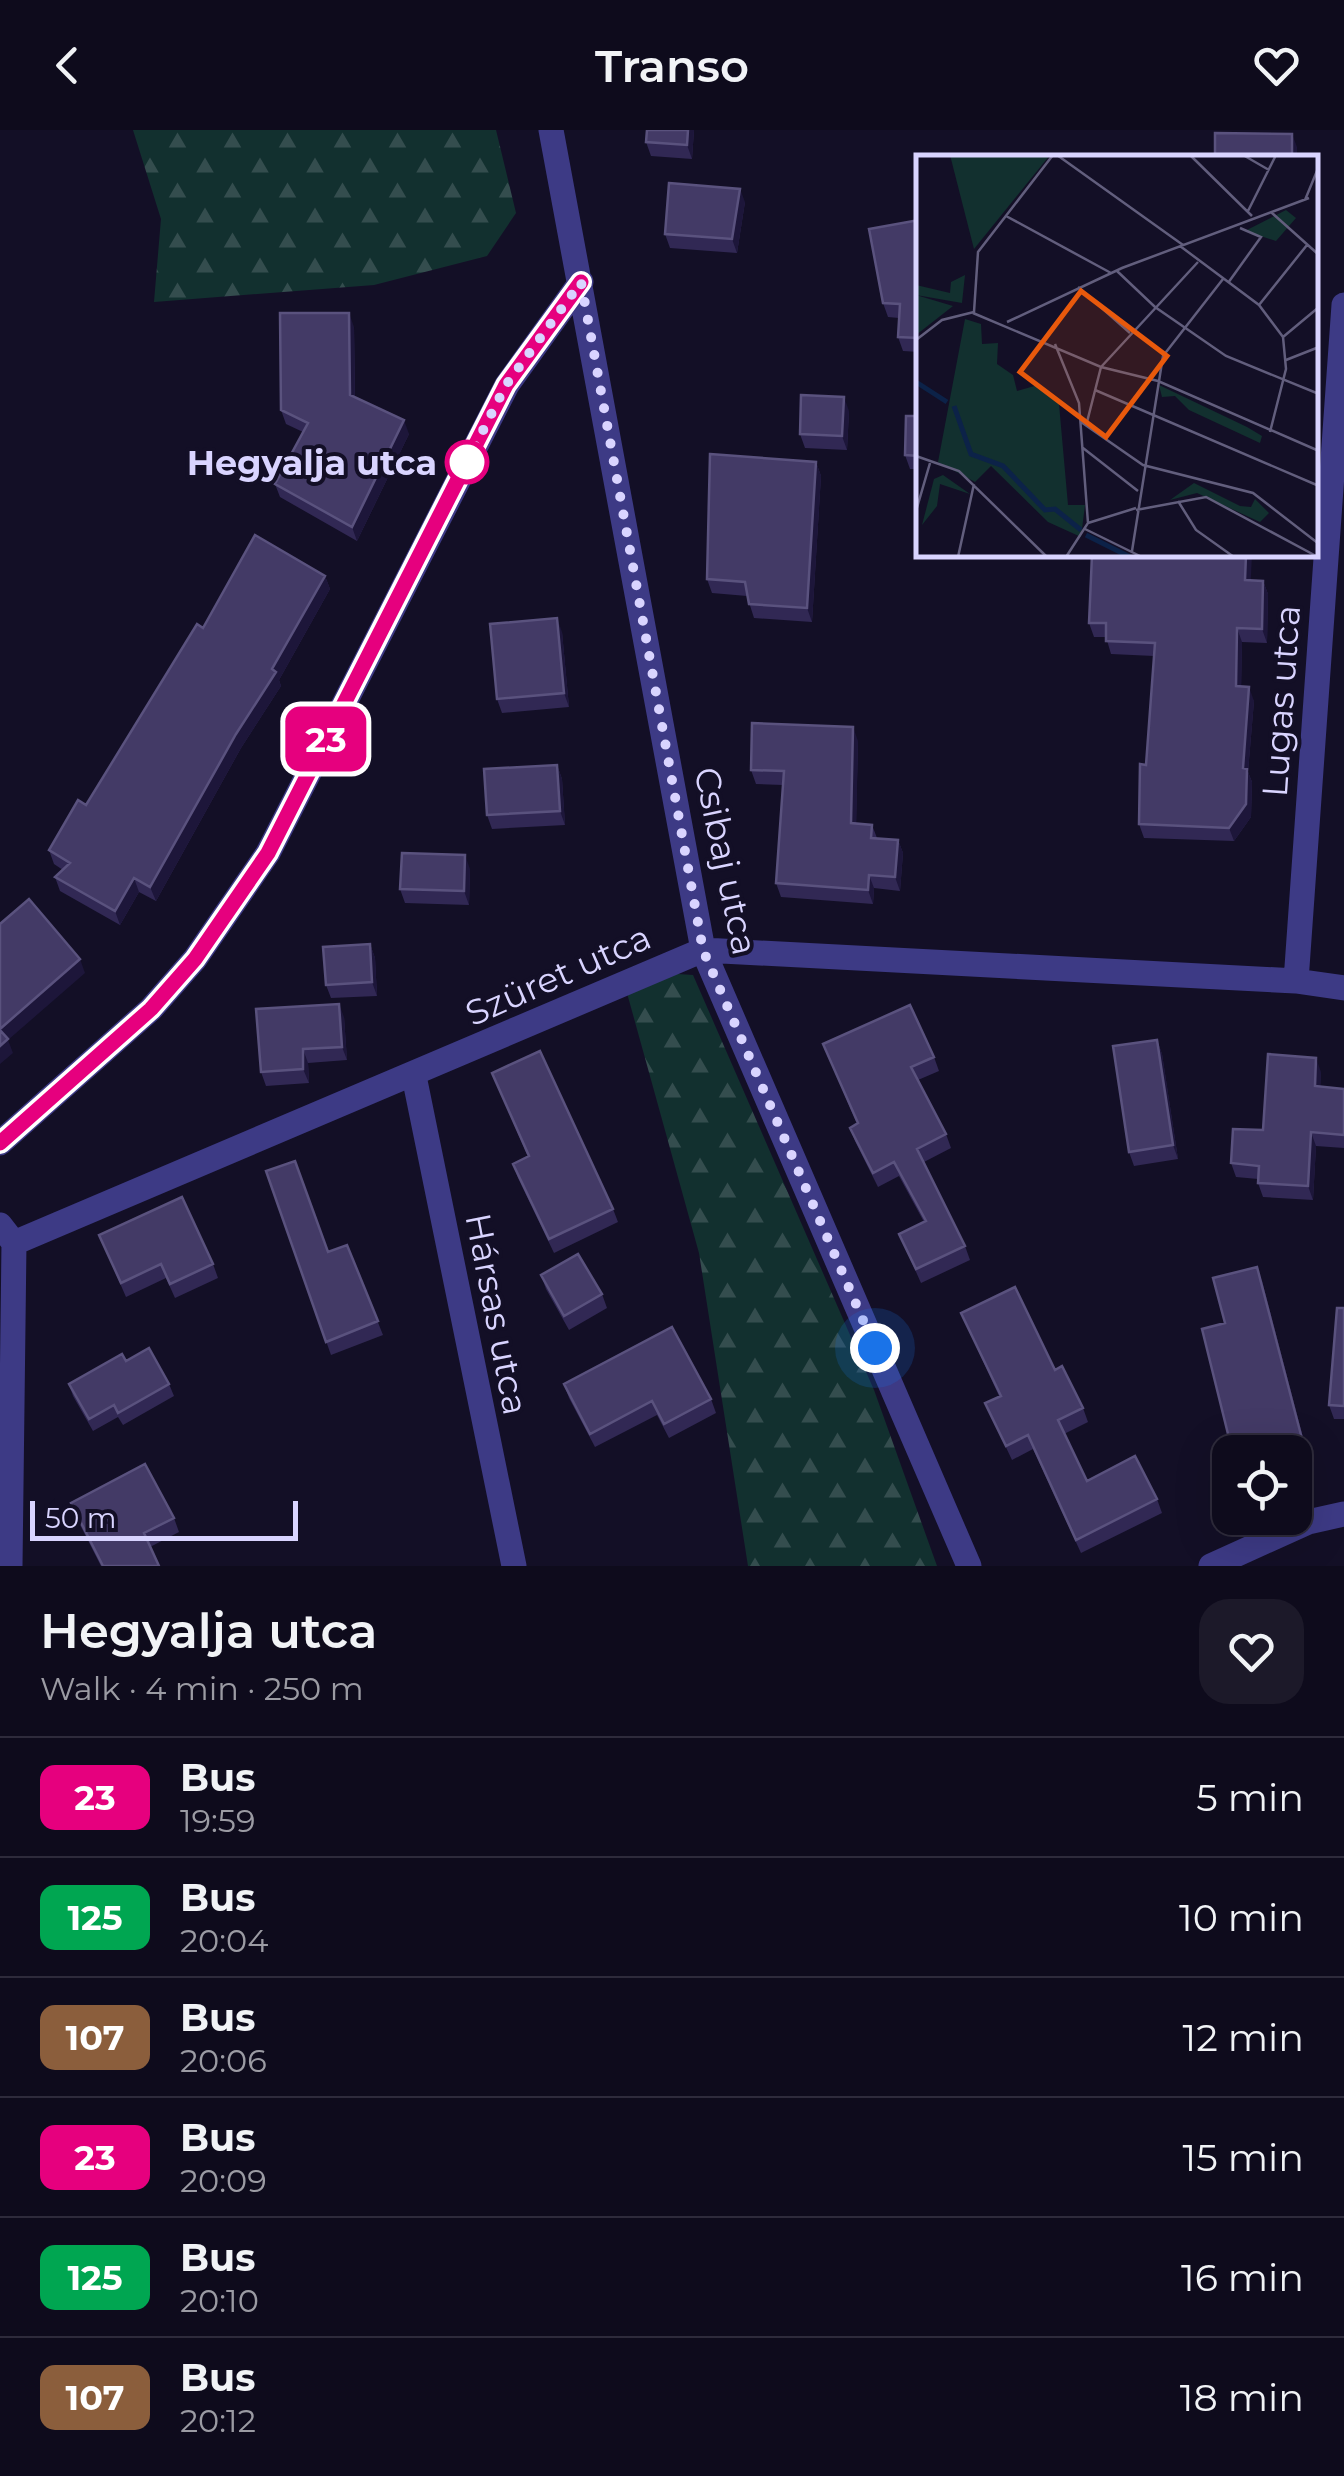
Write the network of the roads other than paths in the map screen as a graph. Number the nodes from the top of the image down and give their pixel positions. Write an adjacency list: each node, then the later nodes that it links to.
1 (551, 130): 2 (street, Csibaj utca)
2 (581, 282): 4 (street, Csibaj utca); 8 (street)
3 (1344, 305): 5 (street, Lugas utca)
4 (703, 950): 5 (street, Szüret utca); 7 (street, Szüret utca); 13 (street, Csibaj utca)
5 (1296, 981): 6 (street, Szüret utca)
6 (1344, 988)
7 (414, 1076): 9 (street, Szüret utca); 12 (street, Hársas utca)
8 (0, 1143)
9 (7, 1234): 11 (street)
10 (1344, 1514): 14 (street)
11 (10, 1566)
12 (514, 1566)
13 (969, 1566)
14 (1212, 1566)

